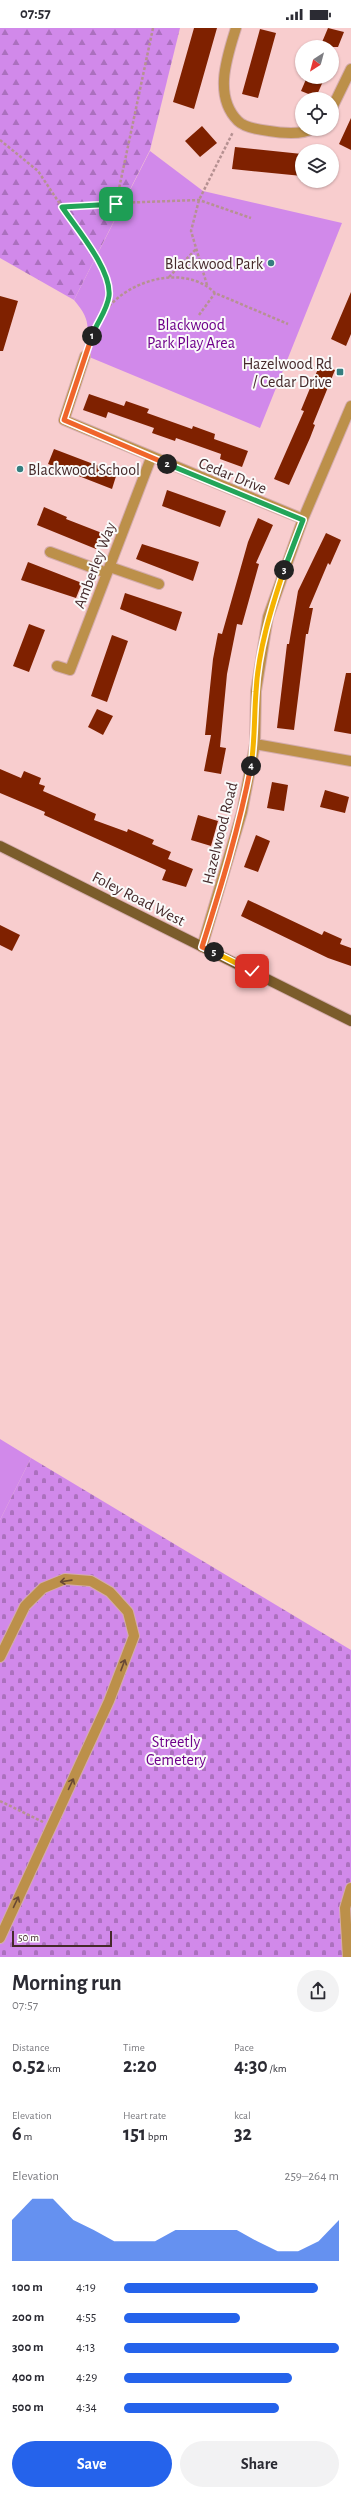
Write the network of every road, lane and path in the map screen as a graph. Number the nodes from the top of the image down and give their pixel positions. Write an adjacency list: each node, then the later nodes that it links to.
1 (153, 28): 9 (path)
2 (236, 28): 5 (street)
3 (351, 69): 4 (street)
4 (339, 94)
5 (238, 122): 6 (street); 8 (path)
6 (295, 131)
7 (0, 140): 10 (path)
8 (199, 200): 9 (path); 11 (path); 12 (path)
9 (116, 204): 10 (path)
10 (62, 207): 16 (path)
11 (251, 218)
12 (197, 249): 13 (path); 14 (path)
13 (169, 278): 14 (path); 16 (path)
14 (208, 286): 15 (path)
15 (215, 293): 17 (path); 18 (path)
16 (105, 311): 19 (path)
17 (200, 315)
18 (288, 324)
19 (85, 356): 21 (street, Cedar Drive)
20 (351, 406): 22 (street, Hazelwood Road)
21 (151, 458): 22 (street, Cedar Drive); 24 (street, Amberley Way)
22 (303, 520): 27 (street, Hazelwood Road)
23 (50, 552): 24 (street)
24 (108, 570): 25 (street); 26 (street, Amberley Way)
25 (159, 584)
26 (57, 666)
27 (255, 744): 28 (street); 30 (street, Hazelwood Road)
28 (351, 761)
29 (0, 846): 30 (main road, Foley Road West)
30 (202, 947): 31 (main road, Foley Road West)
31 (351, 1021)
32 (0, 1657): 34 (street, one-way to 32)
33 (0, 1801): 34 (path)
34 (51, 1827): 37 (street, one-way to 34)
35 (351, 1888): 36 (street)
36 (348, 1924): 38 (street)
37 (0, 1938)
38 (348, 1957)

